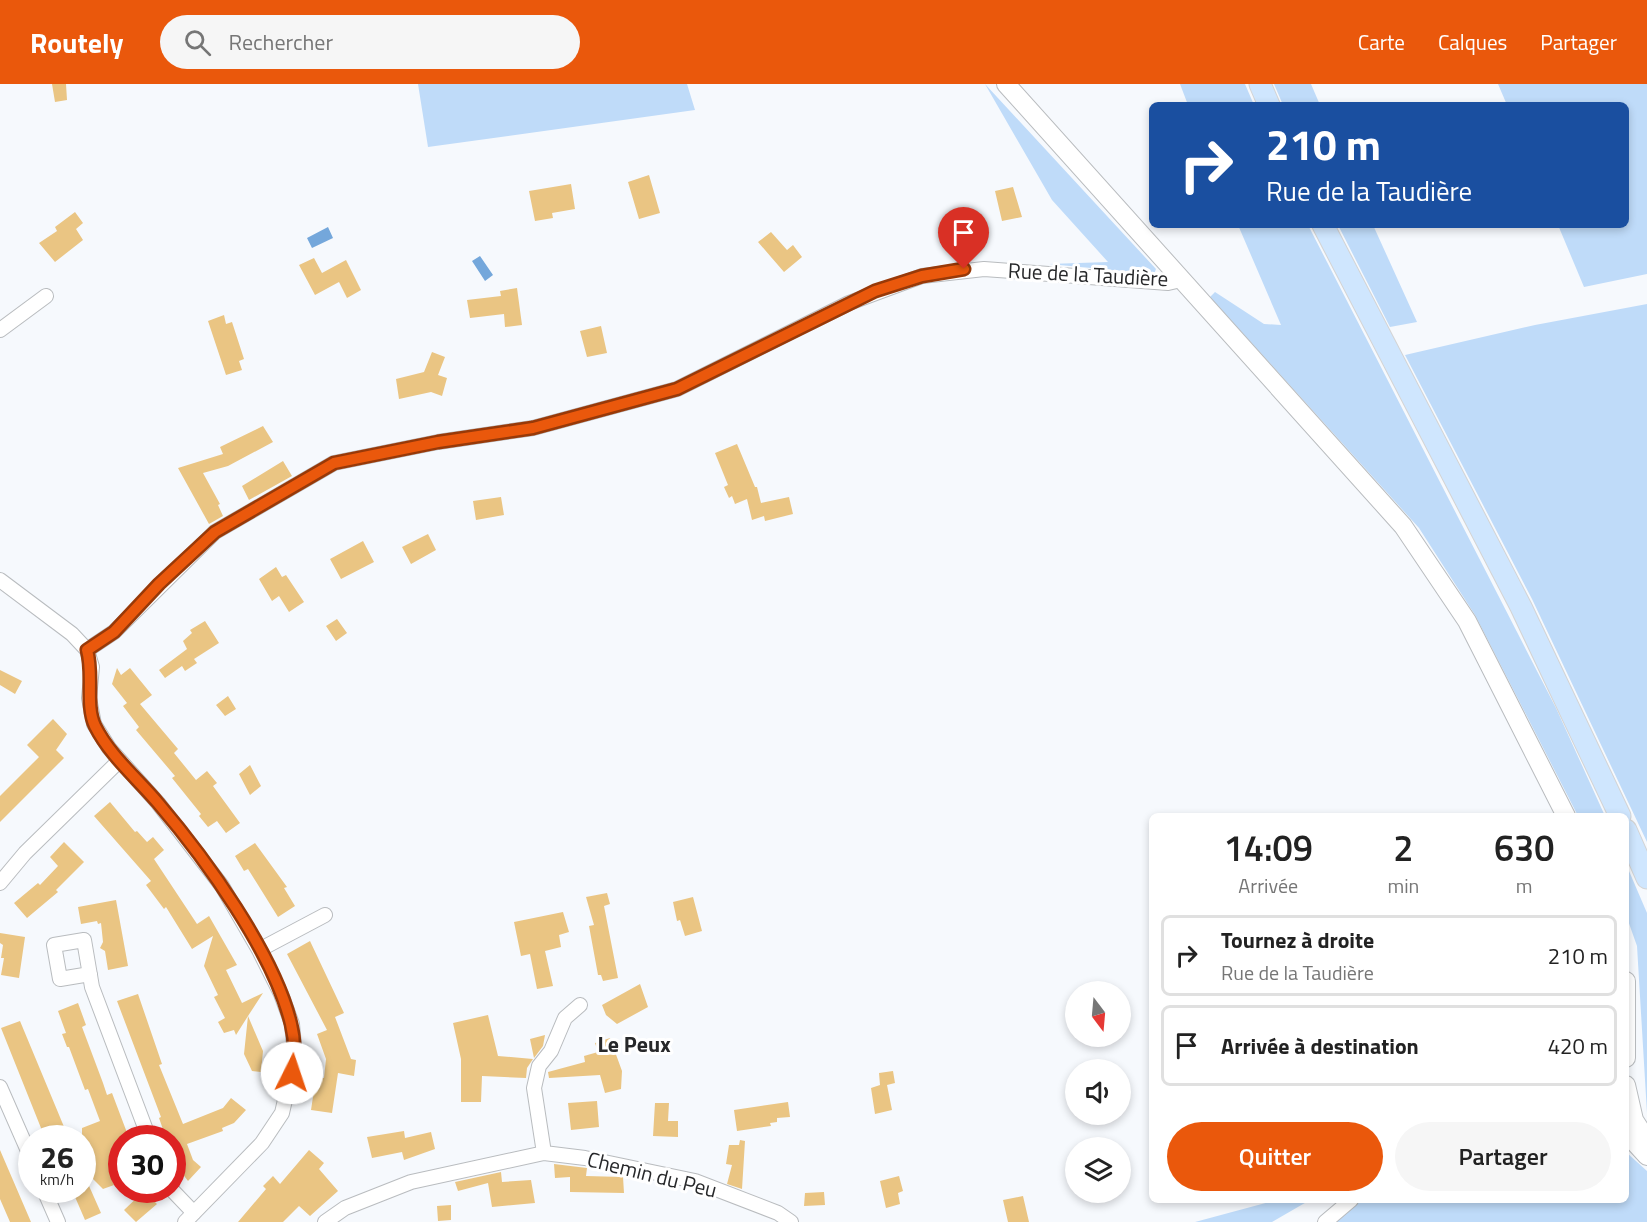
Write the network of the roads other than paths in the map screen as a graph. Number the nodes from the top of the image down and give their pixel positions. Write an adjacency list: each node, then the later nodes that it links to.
1 (1006, 84): 5 (main road)
2 (1260, 84): 3 (main road)
3 (1268, 102)
4 (1325, 228): 12 (main road)
5 (1181, 280): 9 (street, Rue de la Taudière); 11 (main road)
6 (46, 296): 7 (street)
7 (0, 330)
8 (0, 580): 9 (street)
9 (87, 650): 10 (street)
10 (119, 761): 15 (street); 17 (street)
11 (1564, 813)
12 (1619, 813)
13 (1629, 837): 14 (main road)
14 (1647, 878)
15 (0, 883)
16 (325, 915): 17 (street)
17 (259, 950): 31 (street)
18 (90, 974): 22 (street)
19 (579, 1005): 26 (street)
20 (0, 1088): 23 (street)
21 (1629, 1098): 25 (main road)
22 (144, 1125)
23 (18, 1128)
24 (1629, 1136): 27 (main road)
25 (1647, 1140)
26 (544, 1153): 33 (street, Chemin du Peu); 34 (street, Chemin du Peu)
27 (1647, 1156)
28 (50, 1203): 32 (street)
29 (180, 1203): 31 (street)
30 (1347, 1203): 35 (street)
31 (189, 1217)
32 (58, 1222)
33 (325, 1222)
34 (791, 1222)
35 (1325, 1222)

